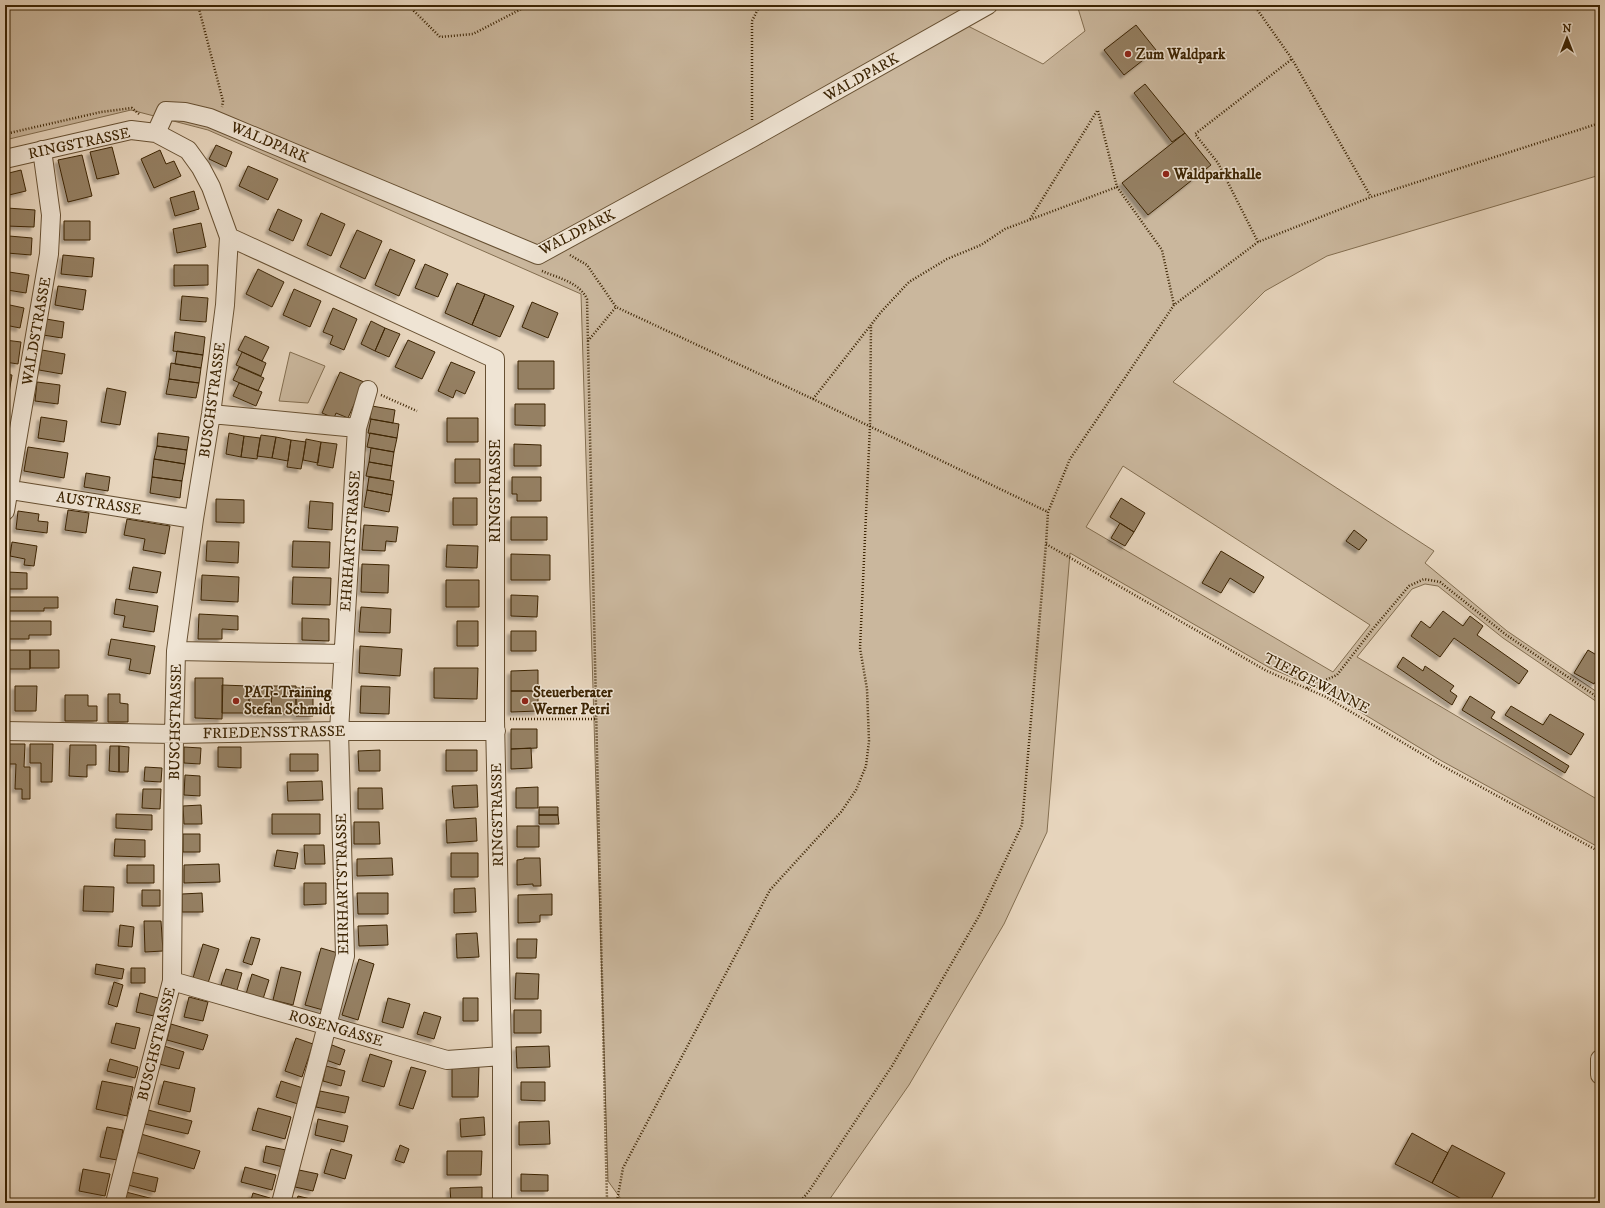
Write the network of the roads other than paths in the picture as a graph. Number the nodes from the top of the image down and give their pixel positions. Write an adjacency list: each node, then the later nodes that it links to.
1 (988, 5): 2 (street, WALDPARK)
2 (156, 133): 3 (street, RINGSTRASSE); 5 (street, RINGSTRASSE)
3 (42, 150): 4 (street, RINGSTRASSE); 9 (street, WALDSTRASSE)
4 (5, 158)
5 (230, 237): 7 (street, BUSCHSTRASSE); 14 (street, RINGSTRASSE)
6 (368, 390): 8 (street, EHRHARTSTRASSE)
7 (211, 414): 8 (street); 11 (street, BUSCHSTRASSE)
8 (357, 428): 13 (street, EHRHARTSTRASSE)
9 (7, 489): 10 (street, WALDSTRASSE); 11 (street, AUSTRASSE)
10 (5, 511)
11 (194, 519): 12 (street, BUSCHSTRASSE)
12 (176, 651): 13 (street); 17 (street, BUSCHSTRASSE)
13 (343, 654): 16 (street, EHRHARTSTRASSE)
14 (496, 725): 16 (street, FRIEDENSSTRASSE); 20 (street, RINGSTRASSE)
15 (5, 731): 17 (street, FRIEDENSSTRASSE)
16 (339, 731): 17 (street, FRIEDENSSTRASSE); 19 (street, EHRHARTSTRASSE)
17 (174, 734): 18 (street, BUSCHSTRASSE)
18 (172, 981): 19 (street, ROSENGASSE); 23 (street, BUSCHSTRASSE)
19 (326, 1025): 20 (street, ROSENGASSE); 24 (street, EHRHARTSTRASSE)
20 (502, 1056): 25 (street, RINGSTRASSE)
21 (1600, 1059): 22 (street)
22 (1600, 1075)
23 (115, 1203)
24 (281, 1203)
25 (502, 1203)

